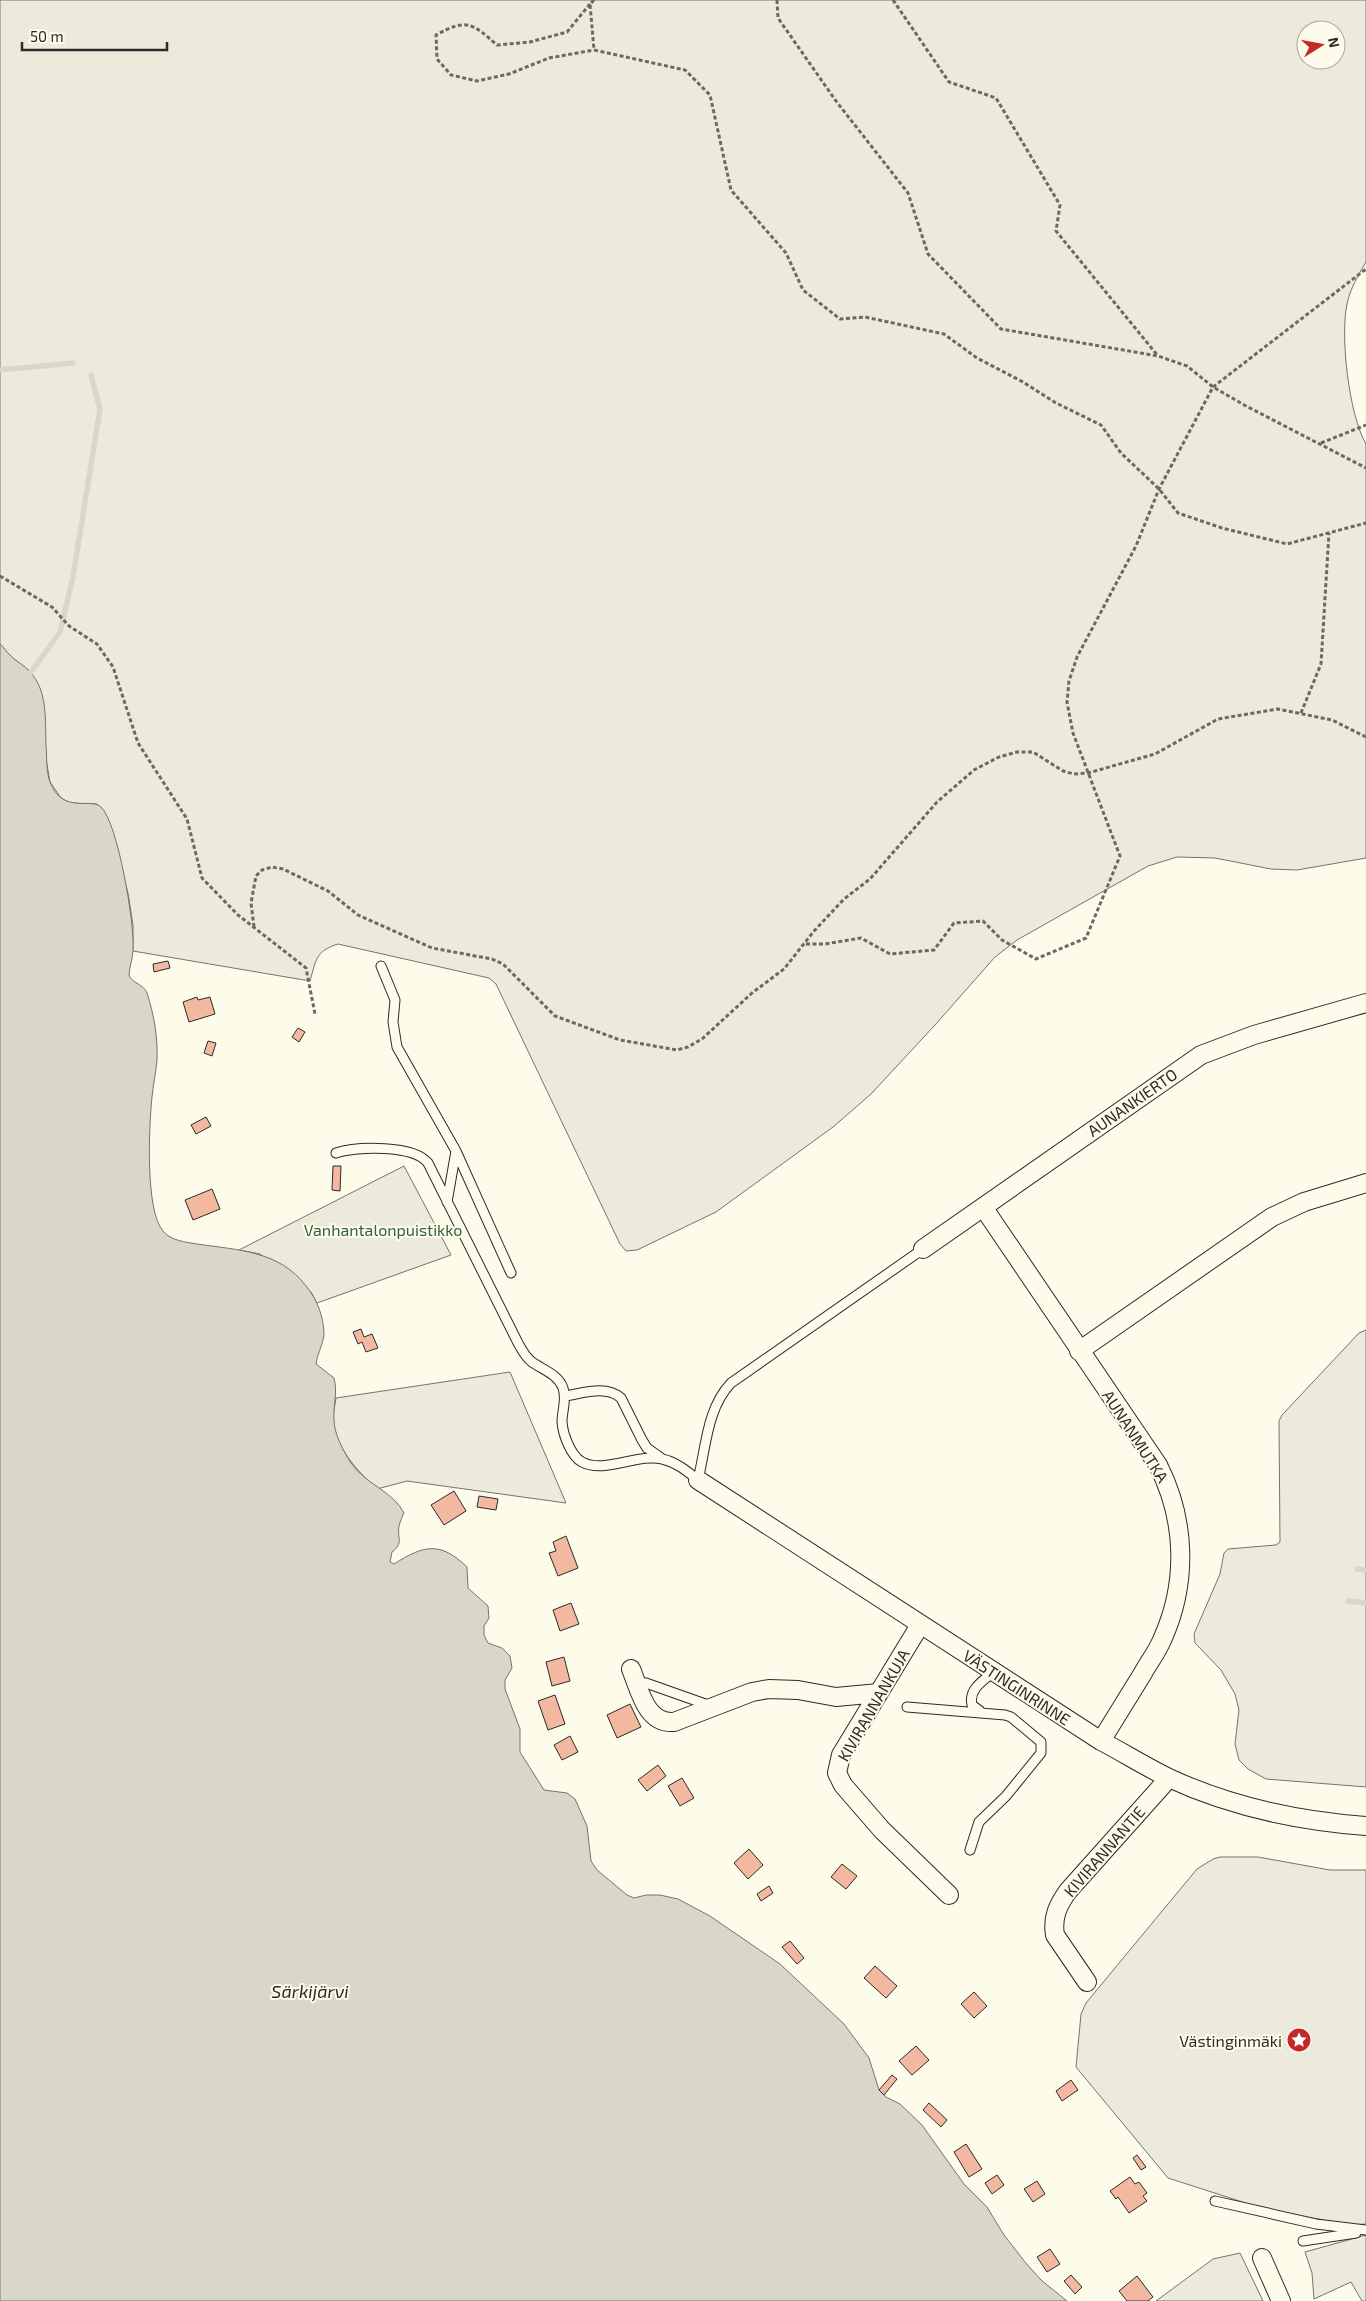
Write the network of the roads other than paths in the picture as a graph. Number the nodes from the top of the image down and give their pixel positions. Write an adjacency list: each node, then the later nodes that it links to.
1 (382, 966): 3 (lane)
2 (1366, 1003): 7 (street, AUNANKIERTO)
3 (456, 1151): 6 (lane); 9 (lane)
4 (336, 1153): 6 (lane)
5 (1366, 1183): 10 (street)
6 (447, 1202): 11 (lane)
7 (983, 1207): 8 (street, AUNANKIERTO); 10 (street, AUNANMUTKA)
8 (923, 1249): 13 (lane)
9 (512, 1273)
10 (1079, 1350): 21 (street, AUNANMUTKA)
11 (565, 1396): 12 (lane); 12 (lane)
12 (662, 1458): 13 (lane)
13 (698, 1480): 14 (street, VÄSTINGINRINNE)
14 (920, 1626): 15 (street, VÄSTINGINRINNE); 17 (street, KIVIRANNANKUJA)
15 (994, 1672): 20 (lane); 21 (street, VÄSTINGINRINNE)
16 (633, 1676): 18 (lane); 18 (street)
17 (879, 1693): 18 (street); 25 (street, KIVIRANNANKUJA)
18 (716, 1707)
19 (907, 1707): 20 (lane)
20 (983, 1713): 24 (lane)
21 (1101, 1741): 22 (street, VÄSTINGINRINNE)
22 (1169, 1778): 23 (street, VÄSTINGINRINNE); 26 (street, KIVIRANNANTIE)
23 (1366, 1826)
24 (970, 1850)
25 (948, 1895)
26 (1087, 1982)
27 (1214, 2201): 28 (lane)
28 (1366, 2230): 29 (lane)
29 (1303, 2242)
30 (1262, 2258): 31 (street)
31 (1281, 2301)

